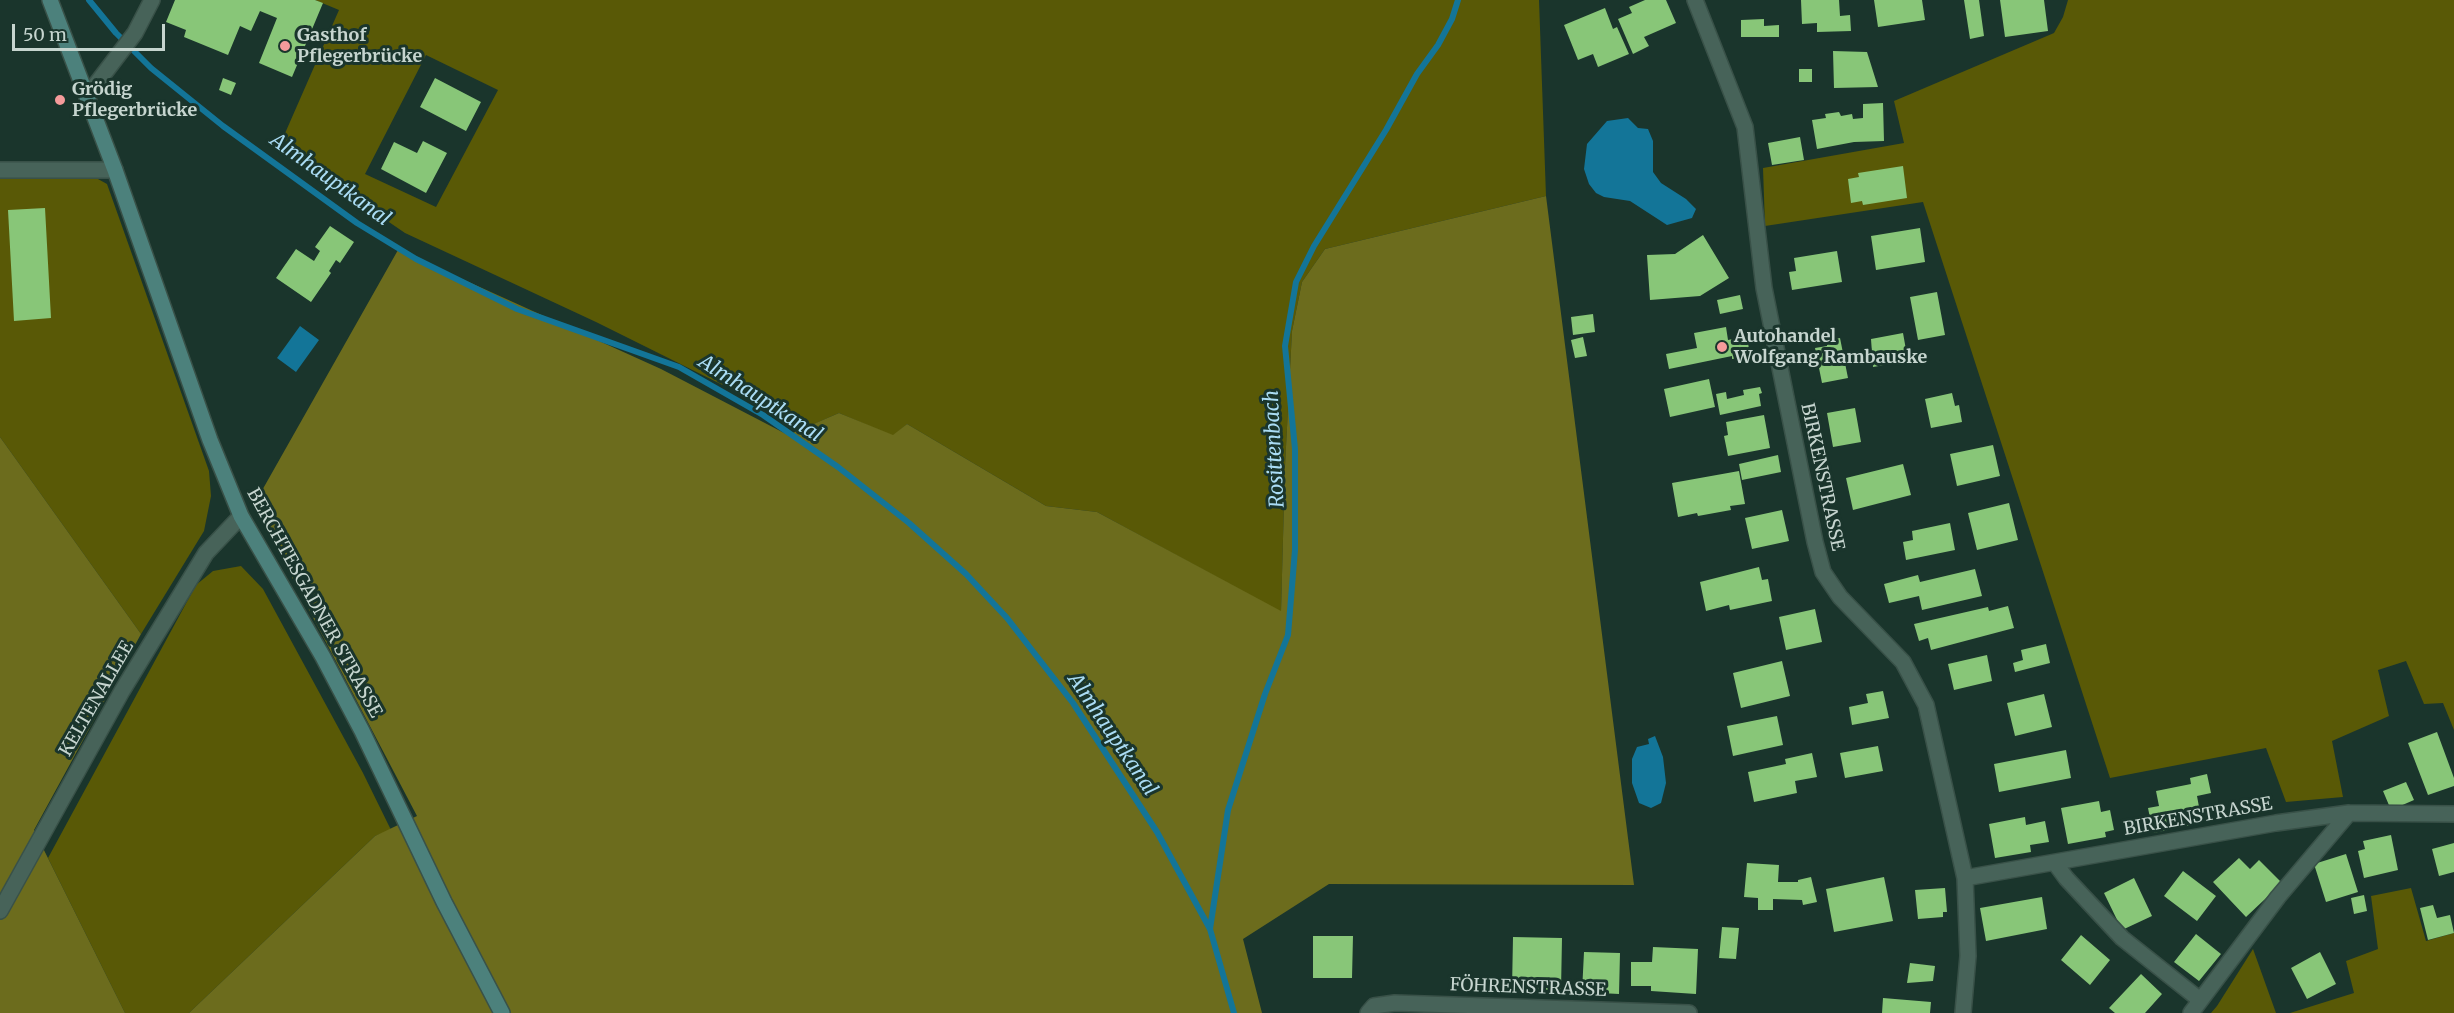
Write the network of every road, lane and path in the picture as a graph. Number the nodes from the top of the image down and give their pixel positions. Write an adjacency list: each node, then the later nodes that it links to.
1 (50, 0): 4 (main road, BERCHTESGADNER STRASSE)
2 (152, 0): 4 (street)
3 (1695, 0): 11 (street, BIRKENSTRASSE)
4 (87, 96): 6 (main road, BERCHTESGADNER STRASSE)
5 (0, 170): 6 (street)
6 (115, 170): 7 (main road, BERCHTESGADNER STRASSE)
7 (241, 516): 12 (street, KELTENALLEE); 14 (main road, BERCHTESGADNER STRASSE)
8 (2349, 813): 9 (street, BIRKENSTRASSE); 10 (street, BIRKENSTRASSE); 13 (street)
9 (2454, 814)
10 (2055, 862): 11 (street, BIRKENSTRASSE); 13 (street)
11 (1965, 878): 17 (street)
12 (0, 911)
13 (2195, 1006)
14 (502, 1013)
15 (1368, 1013): 16 (street, FÖHRENSTRASSE)
16 (1689, 1013)
17 (1963, 1013)

